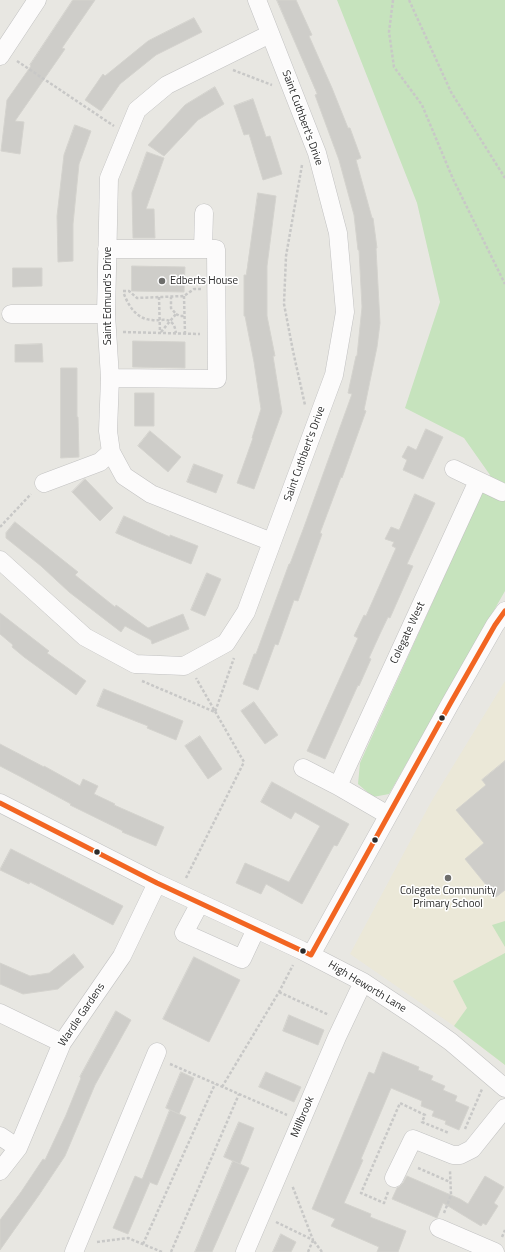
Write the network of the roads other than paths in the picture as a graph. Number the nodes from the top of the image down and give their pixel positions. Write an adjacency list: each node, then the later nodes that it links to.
1 (37, 0): 4 (street)
2 (257, 0): 3 (street, Saint Cuthbert's Drive)
3 (270, 34): 6 (street, Saint Edmund's Drive); 16 (street, Saint Cuthbert's Drive)
4 (1, 54)
5 (204, 213): 7 (street)
6 (107, 249): 7 (street); 9 (street, Saint Edmund's Drive)
7 (203, 249): 10 (street)
8 (11, 314): 9 (street)
9 (106, 314): 10 (street, Saint Edmund's Drive)
10 (110, 378): 11 (street, Saint Edmund's Drive)
11 (111, 452): 14 (street); 16 (street, Saint Edmund's Drive)
12 (454, 469): 13 (street)
13 (478, 481): 15 (street); 20 (street, Colegate West)
14 (44, 483)
15 (502, 492)
16 (272, 542): 17 (street, Saint Cuthbert's Drive)
17 (0, 560)
18 (505, 611): 22 (street)
19 (303, 768): 20 (street)
20 (338, 786): 22 (street)
21 (0, 803): 23 (street, High Heworth Lane)
22 (388, 815): 26 (street)
23 (157, 882): 24 (street, High Heworth Lane); 29 (street, Wardle Gardens)
24 (200, 903): 25 (street, High Heworth Lane); 25 (street)
25 (256, 929): 26 (street, High Heworth Lane)
26 (306, 952): 27 (street, High Heworth Lane)
27 (362, 982): 31 (street, High Heworth Lane); 39 (street, Millbrook)
28 (0, 1013): 29 (street)
29 (62, 1043): 34 (street, Wardle Gardens)
30 (156, 1055): 38 (street)
31 (505, 1088)
32 (505, 1108): 36 (street)
33 (0, 1136): 34 (street)
34 (18, 1148): 35 (street, Wardle Gardens)
35 (0, 1171)
36 (394, 1178)
37 (439, 1228): 40 (street)
38 (75, 1248)
39 (245, 1252)
40 (495, 1252)

